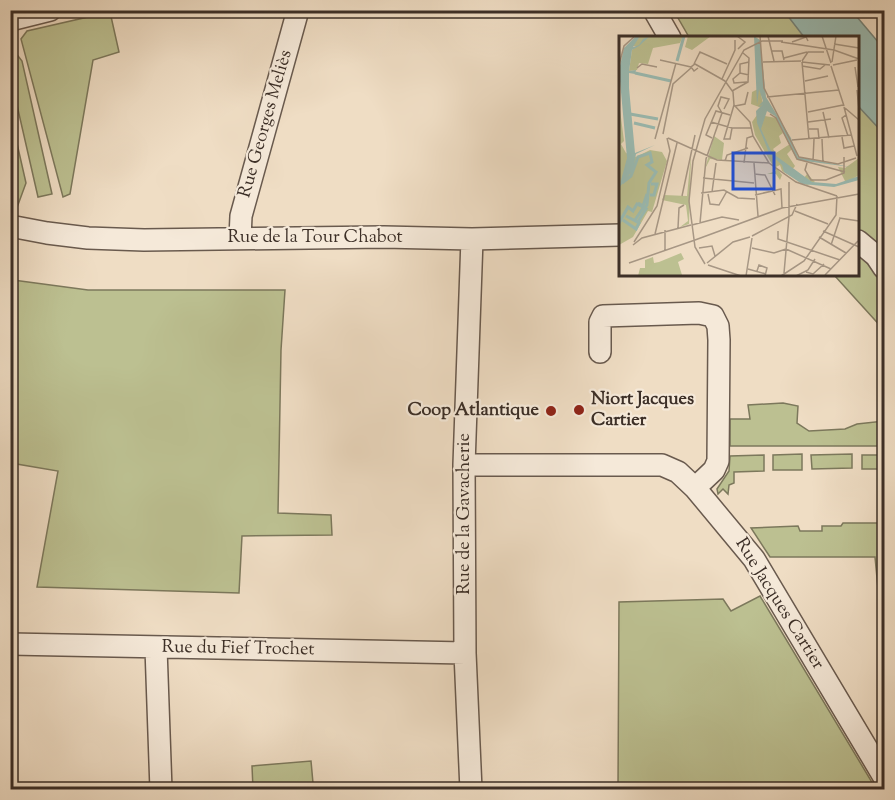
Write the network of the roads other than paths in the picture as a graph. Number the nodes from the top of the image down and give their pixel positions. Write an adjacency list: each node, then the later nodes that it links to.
1 (50, 10): 4 (street)
2 (298, 10): 8 (street, Rue Georges Meliès)
3 (654, 10): 5 (street)
4 (10, 20)
5 (669, 36)
6 (10, 226): 8 (street, Rue de la Tour Chabot)
7 (619, 235): 9 (street, Rue de la Tour Chabot)
8 (240, 238): 9 (street, Rue de la Tour Chabot)
9 (472, 239): 13 (street, Rue de la Gavacherie)
10 (859, 242): 11 (street)
11 (885, 268)
12 (600, 352): 14 (street)
13 (464, 465): 14 (street, Rue Jacques Cartier); 17 (street, Rue de la Gavacherie)
14 (695, 488): 18 (street, Rue Jacques Cartier)
15 (10, 644): 16 (street, Rue du Fief Trochet)
16 (156, 648): 17 (street, Rue du Fief Trochet); 19 (street)
17 (465, 653): 20 (street, Rue de la Gavacherie)
18 (885, 777)
19 (161, 789)
20 (471, 789)

